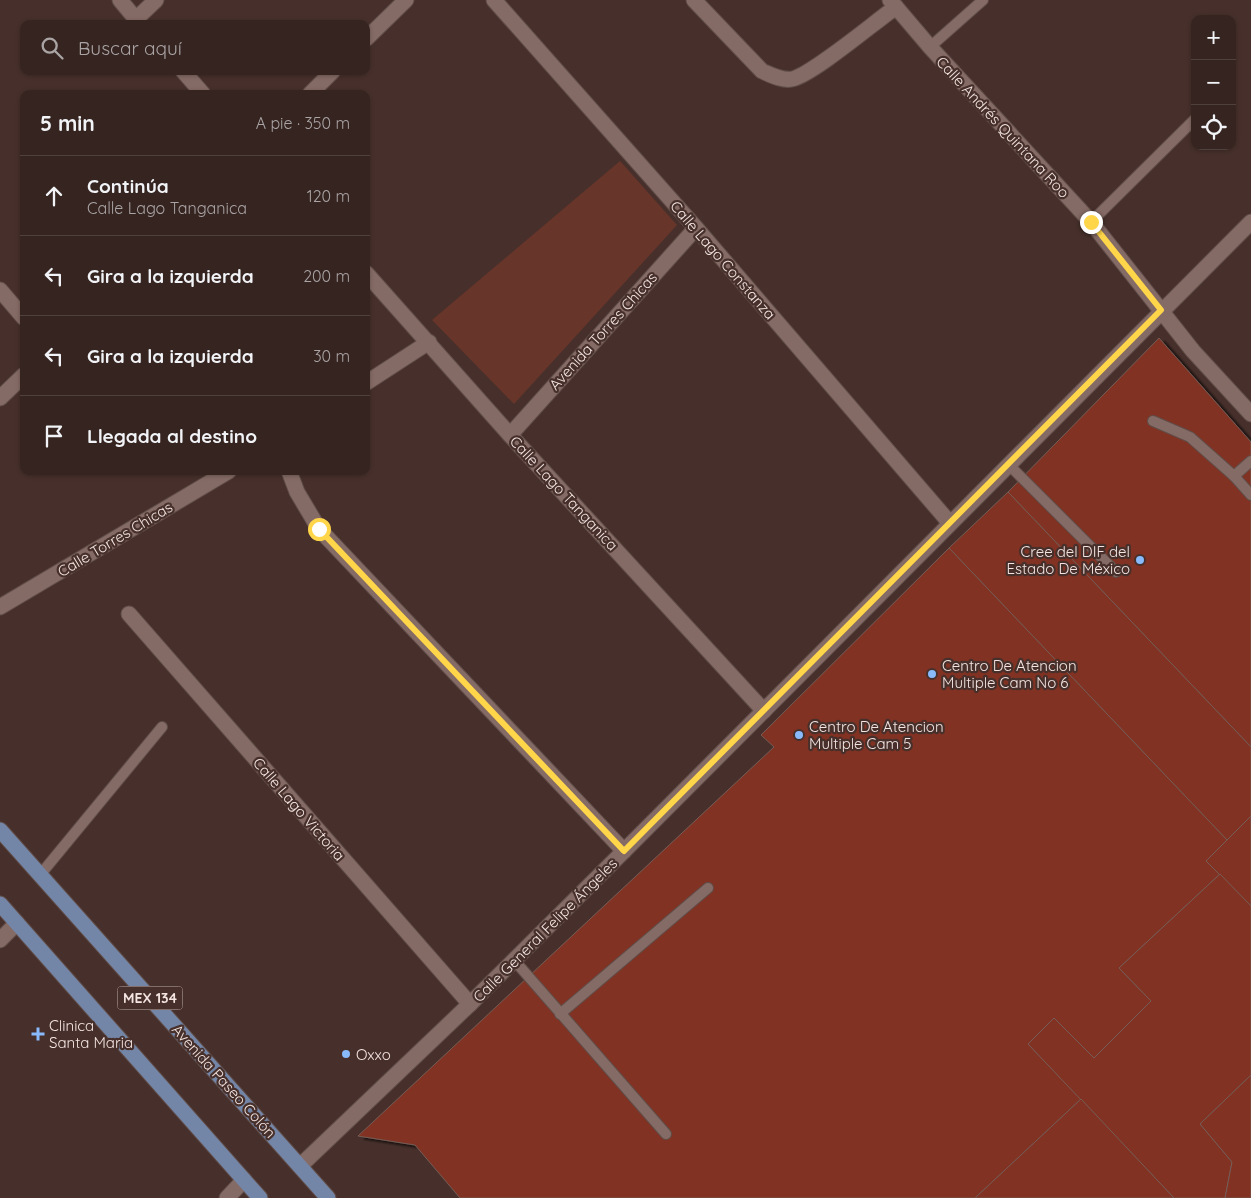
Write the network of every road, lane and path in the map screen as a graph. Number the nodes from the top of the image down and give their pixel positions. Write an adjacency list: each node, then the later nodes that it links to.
1 (120, 0): 8 (street)
2 (156, 0): 9 (street)
3 (406, 0): 10 (street)
4 (494, 0): 19 (street, Calle Lago Constanza)
5 (694, 0): 7 (street)
6 (983, 0): 11 (lane)
7 (893, 3): 11 (street, Calle Andrés Quintana Roo)
8 (137, 20)
9 (139, 20)
10 (370, 35)
11 (930, 47): 17 (street, Calle Andrés Quintana Roo)
12 (186, 75): 14 (street)
13 (329, 75): 15 (street)
14 (199, 90)
15 (314, 90)
16 (1191, 123): 17 (lane)
17 (1091, 222): 22 (street, Calle Andrés Quintana Roo)
18 (1251, 222): 22 (street, Calle General Felipe Ángeles)
19 (696, 228): 30 (street, Avenida Torres Chicas); 37 (street, Calle Lago Constanza)
20 (370, 277): 24 (street, Calle Lago Tanganica)
21 (0, 290): 23 (street)
22 (1161, 310): 28 (street, Calle Andrés Quintana Roo); 32 (street, Calle General Felipe Ángeles)
23 (20, 313)
24 (429, 342): 26 (street); 30 (street, Calle Lago Tanganica)
25 (20, 379): 27 (street)
26 (370, 381)
27 (0, 398)
28 (1251, 414)
29 (1153, 421): 35 (lane)
30 (510, 435): 41 (street, Calle Lago Tanganica)
31 (1251, 461): 35 (lane)
32 (1008, 464): 37 (street, Calle General Felipe Ángeles); 38 (lane)
33 (222, 475): 39 (street, Calle Torres Chicas)
34 (291, 475): 44 (street)
35 (1234, 476): 36 (lane)
36 (1251, 495)
37 (949, 522): 41 (street, Calle General Felipe Ángeles)
38 (1116, 572)
39 (0, 607)
40 (129, 614): 51 (street, Calle Lago Victoria)
41 (764, 711): 44 (street, Calle General Felipe Ángeles)
42 (162, 727): 45 (lane)
43 (0, 830): 45 (main road, Avenida Paseo Colón / MEX 134)
44 (624, 851): 50 (street, Calle General Felipe Ángeles)
45 (40, 875): 54 (main road, Avenida Paseo Colón / MEX 134)
46 (708, 888): 52 (lane)
47 (0, 904): 48 (main road, MEX 134)
48 (17, 924): 49 (street); 55 (main road, MEX 134)
49 (0, 940)
50 (514, 960): 51 (street, Calle General Felipe Ángeles); 52 (lane)
51 (470, 1004): 54 (street, Calle General Felipe Ángeles)
52 (560, 1014): 53 (lane)
53 (666, 1134)
54 (300, 1166): 58 (main road, Avenida Paseo Colón / MEX 134)
55 (244, 1180): 56 (street); 57 (main road, MEX 134)
56 (228, 1198)
57 (260, 1198)
58 (328, 1198)

